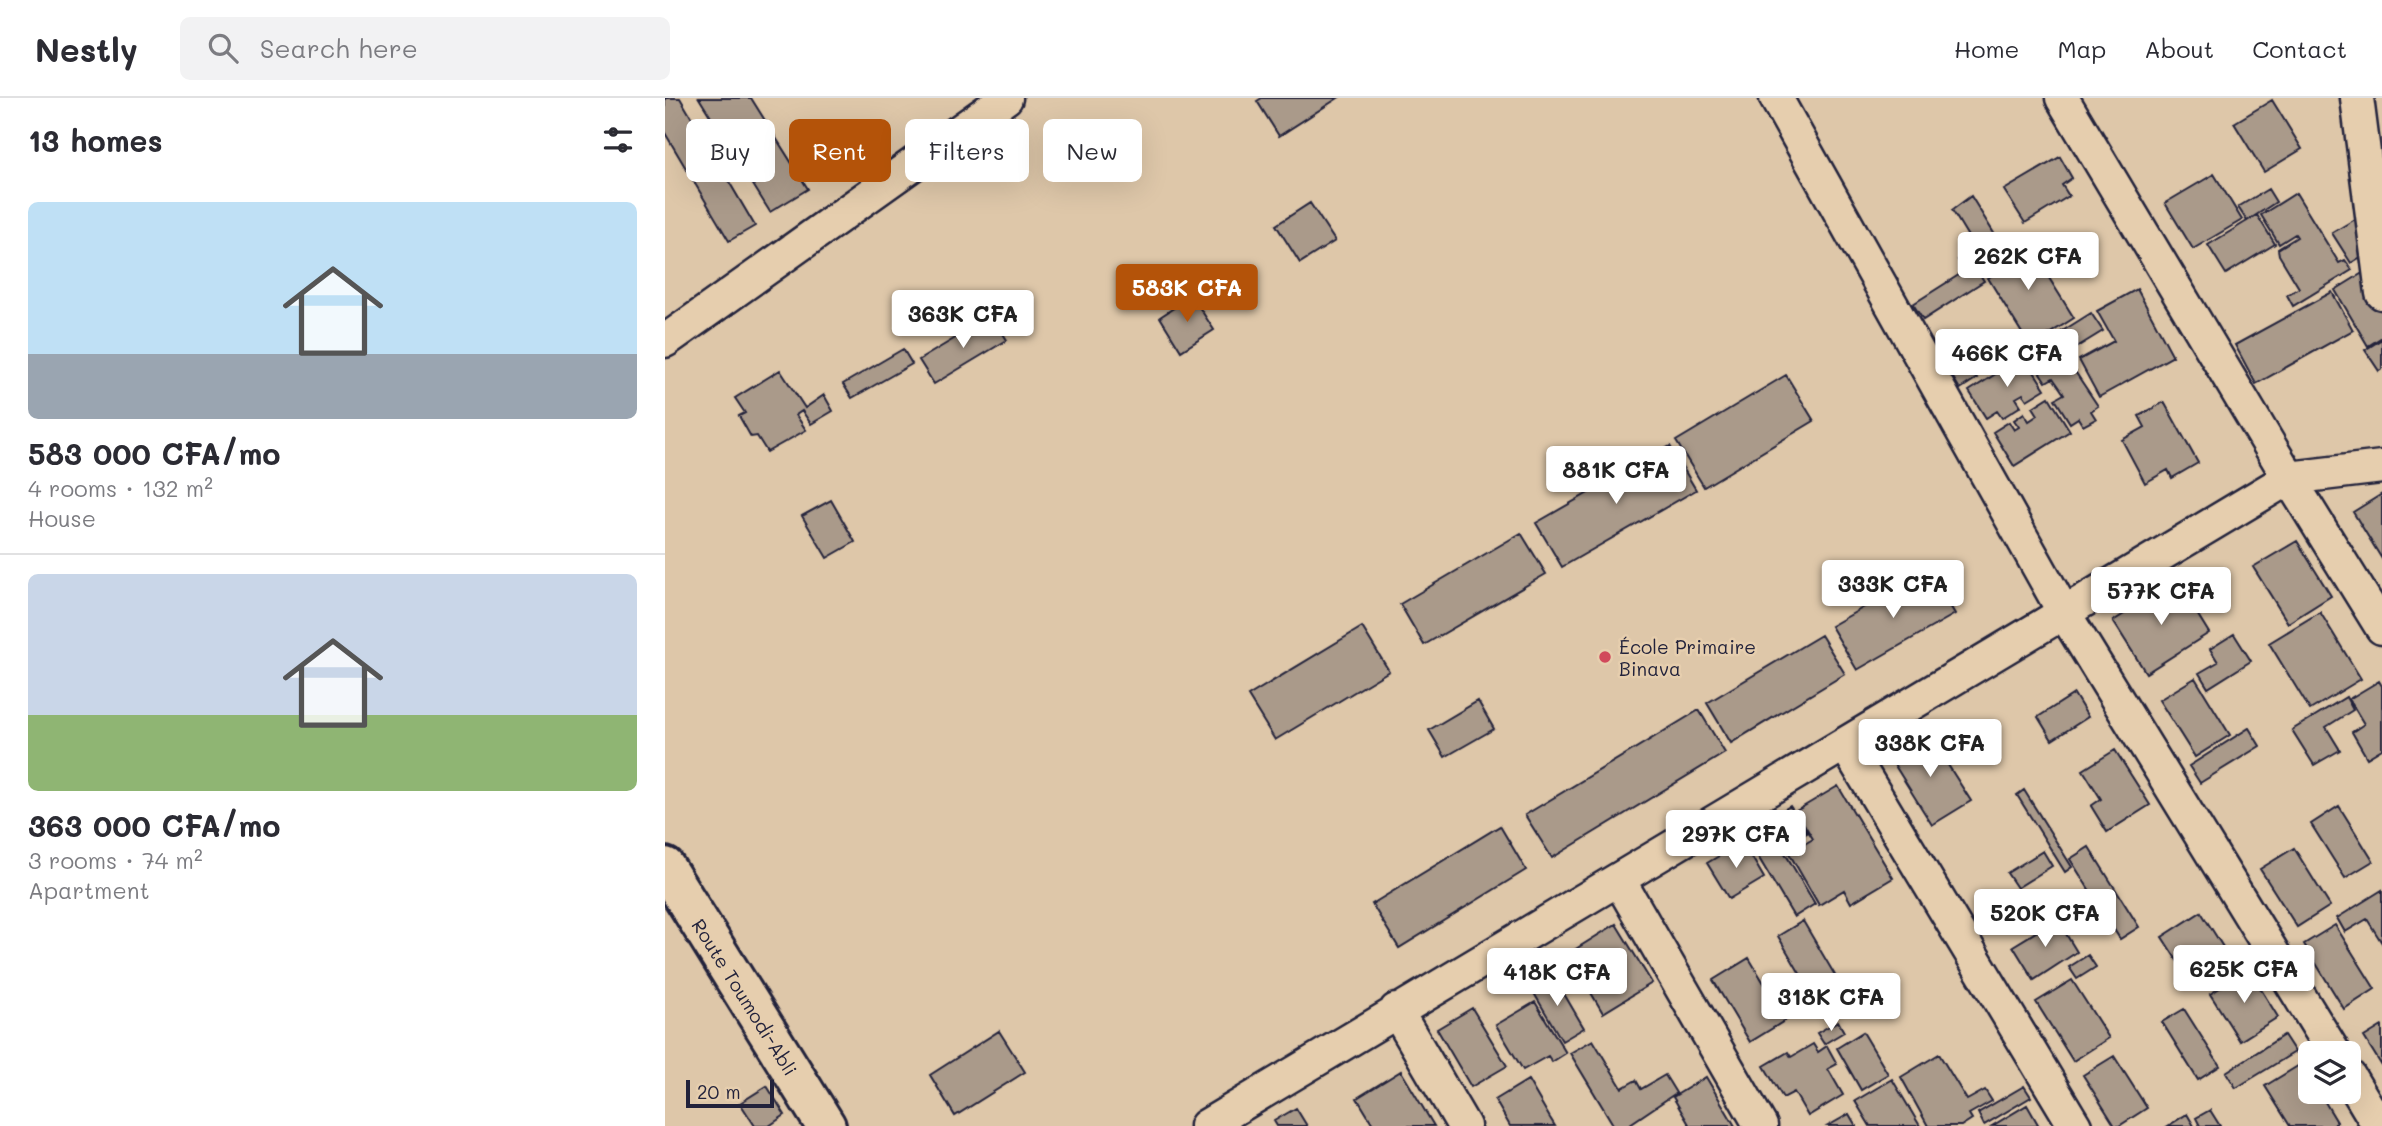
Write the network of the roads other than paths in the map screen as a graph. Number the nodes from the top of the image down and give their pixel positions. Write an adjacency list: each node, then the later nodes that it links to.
1 (1006, 98): 6 (street)
2 (1776, 98): 9 (street)
3 (2062, 98): 8 (street)
4 (2357, 98): 5 (street)
5 (2382, 293)
6 (665, 341)
7 (2382, 467): 8 (street)
8 (2289, 478): 9 (street); 10 (street)
9 (2063, 611): 11 (street); 15 (street)
10 (2382, 628)
11 (1845, 744): 13 (street); 21 (street)
12 (665, 867): 17 (street, Route Toumodi-Abli)
13 (1619, 880): 14 (street); 20 (street)
14 (1396, 1010): 18 (street); 19 (street)
15 (2327, 1041)
16 (2361, 1096): 22 (street)
17 (826, 1126)
18 (1206, 1126)
19 (1464, 1126)
20 (1761, 1126)
21 (2075, 1126)
22 (2379, 1126)

